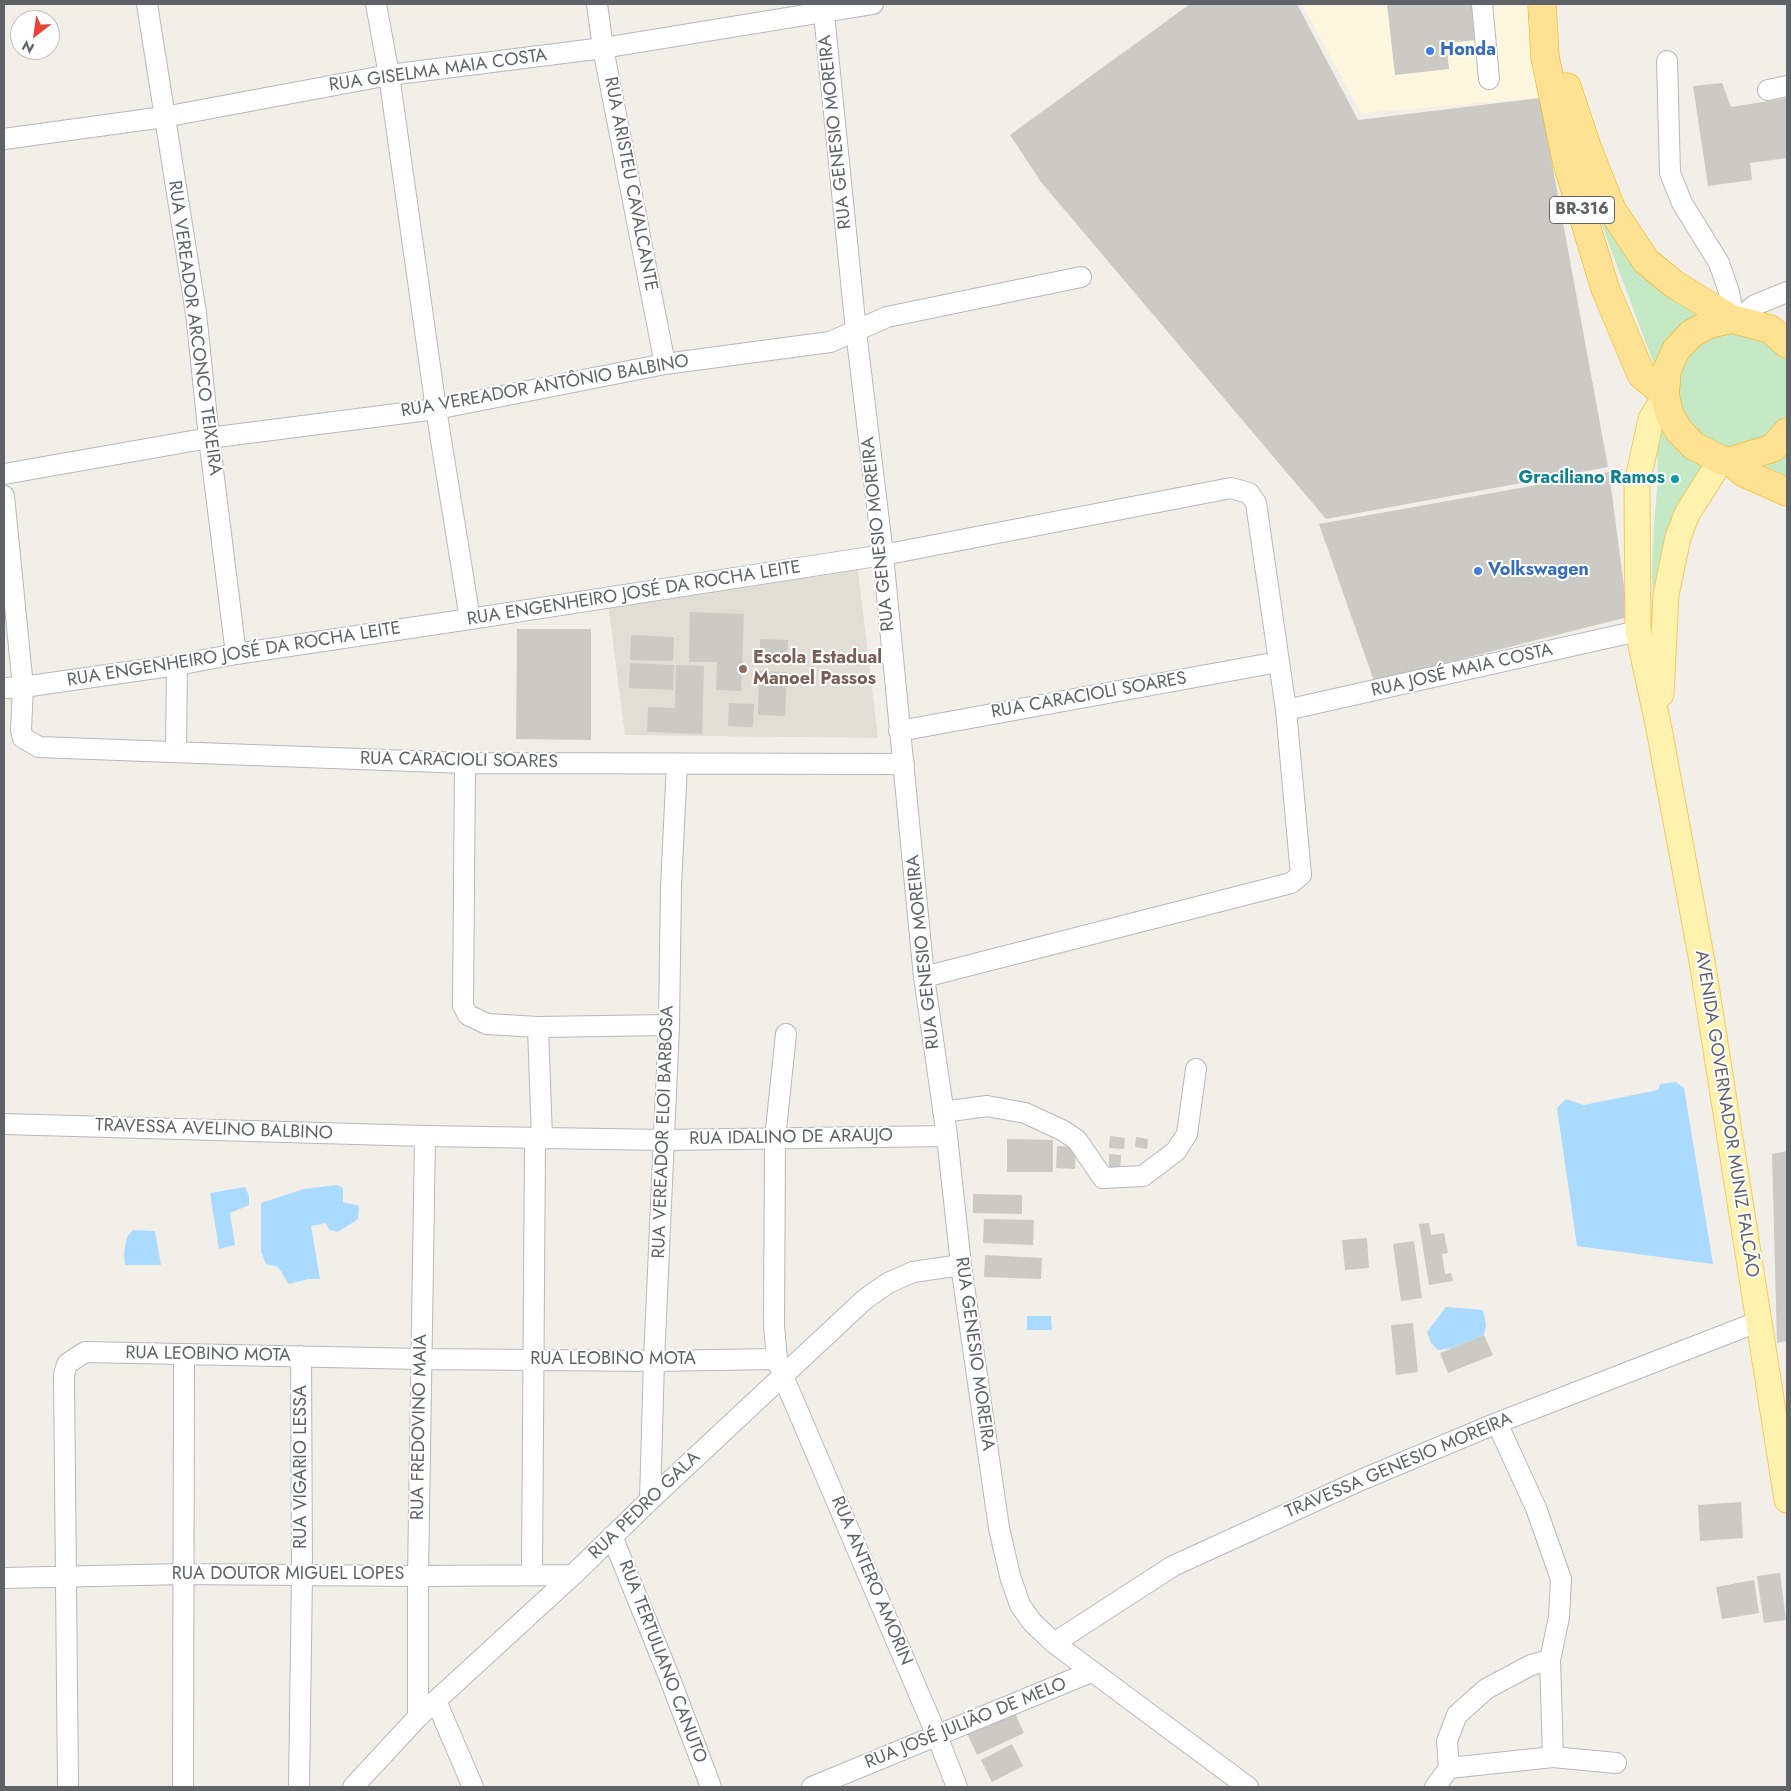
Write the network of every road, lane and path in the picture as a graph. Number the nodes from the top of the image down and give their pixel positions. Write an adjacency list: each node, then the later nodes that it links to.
1 (147, 4): 14 (street, RUA VEREADOR ARCONCO TEIXEIRA)
2 (376, 4): 10 (street)
3 (597, 4): 8 (street, RUA ARISTEU CAVALCANTE)
4 (873, 4): 7 (street, RUA GISELMA MAIA COSTA)
5 (1482, 4): 11 (street)
6 (1542, 6): 18 (highway, BR-316); 22 (highway, BR-316)
7 (824, 8): 8 (street, RUA GISELMA MAIA COSTA); 19 (street, RUA GENESIO MOREIRA)
8 (603, 48): 10 (street, RUA GISELMA MAIA COSTA); 21 (street, RUA ARISTEU CAVALCANTE)
9 (1667, 61): 18 (street)
10 (389, 75): 14 (street, RUA GISELMA MAIA COSTA); 23 (street)
11 (1489, 80)
12 (1787, 86): 13 (street)
13 (1768, 90)
14 (164, 117): 15 (street, RUA GISELMA MAIA COSTA); 25 (street, RUA VEREADOR ARCONCO TEIXEIRA)
15 (4, 140)
16 (1080, 278): 19 (street, RUA VEREADOR ANTÔNIO BALBINO)
17 (1787, 292): 18 (street)
18 (1734, 320): 20 (highway, BR-316); 22 (highway, BR-316)
19 (856, 331): 21 (street, RUA VEREADOR ANTÔNIO BALBINO); 31 (street, RUA GENESIO MOREIRA)
20 (1787, 344)
21 (665, 364): 23 (street, RUA VEREADOR ANTÔNIO BALBINO)
22 (1665, 396): 26 (highway, BR-316); 33 (main road, AVENIDA GOVERNADOR MUNIZ FALCÃO)
23 (436, 409): 25 (street, RUA VEREADOR ANTÔNIO BALBINO); 32 (street)
24 (1787, 432): 26 (highway)
25 (209, 438): 27 (street, RUA VEREADOR ANTÔNIO BALBINO); 34 (street, RUA VEREADOR ARCONCO TEIXEIRA)
26 (1726, 460): 28 (highway, BR-316); 39 (main road, AVENIDA GOVERNADOR MUNIZ FALCÃO)
27 (4, 474)
28 (1787, 492)
29 (4, 496): 30 (street)
30 (5, 531): 37 (street)
31 (883, 555): 32 (street, RUA ENGENHEIRO JOSÉ DA ROCHA LEITE); 35 (street, RUA ENGENHEIRO JOSÉ DA ROCHA LEITE); 40 (street, RUA GENESIO MOREIRA)
32 (470, 619): 34 (street, RUA ENGENHEIRO JOSÉ DA ROCHA LEITE)
33 (1638, 631): 38 (street, RUA JOSÉ MAIA COSTA); 39 (main road, AVENIDA GOVERNADOR MUNIZ FALCÃO)
34 (236, 654): 36 (street, RUA ENGENHEIRO JOSÉ DA ROCHA LEITE)
35 (1278, 662): 38 (street); 40 (street, RUA CARACIOLI SOARES)
36 (177, 665): 37 (street, RUA ENGENHEIRO JOSÉ DA ROCHA LEITE); 41 (street)
37 (13, 688): 41 (street, RUA CARACIOLI SOARES)
38 (1286, 710): 45 (street)
39 (1659, 729): 58 (main road, AVENIDA GOVERNADOR MUNIZ FALCÃO)
40 (899, 731): 44 (street, RUA GENESIO MOREIRA)
41 (176, 751): 42 (street, RUA CARACIOLI SOARES)
42 (465, 763): 43 (street, RUA CARACIOLI SOARES); 47 (street)
43 (677, 764): 44 (street, RUA CARACIOLI SOARES); 46 (street, RUA VEREADOR ELOI BARBOSA)
44 (904, 764): 45 (street, RUA GENESIO MOREIRA)
45 (924, 977): 50 (street, RUA GENESIO MOREIRA)
46 (670, 1025): 47 (street); 56 (street, RUA VEREADOR ELOI BARBOSA)
47 (538, 1027): 54 (street)
48 (786, 1034): 55 (street, RUA ANTERO AMORIN)
49 (1196, 1069): 50 (street)
50 (943, 1112): 53 (street, RUA GENESIO MOREIRA)
51 (4, 1124): 52 (street, TRAVESSA AVELINO BALBINO)
52 (425, 1136): 54 (street, RUA IDALINO DE ARAUJO); 61 (street, RUA FREDOVINO MAIA)
53 (946, 1136): 55 (street, RUA IDALINO DE ARAUJO); 57 (street, RUA GENESIO MOREIRA)
54 (538, 1138): 56 (street, RUA IDALINO DE ARAUJO); 62 (street)
55 (775, 1138): 56 (street, RUA IDALINO DE ARAUJO); 64 (street, RUA ANTERO AMORIN)
56 (664, 1140): 63 (street, RUA VEREADOR ELOI BARBOSA)
57 (961, 1266): 64 (street, RUA PEDRO GALA); 76 (street, RUA GENESIO MOREIRA)
58 (1760, 1321): 65 (street, TRAVESSA GENESIO MOREIRA); 67 (main road, AVENIDA GOVERNADOR MUNIZ FALCÃO)
59 (184, 1355): 60 (street, RUA LEOBINO MOTA); 69 (street); 74 (street, RUA LEOBINO MOTA)
60 (301, 1356): 61 (street, RUA LEOBINO MOTA); 70 (street, RUA VIGARIO LESSA)
61 (421, 1359): 62 (street, RUA LEOBINO MOTA); 73 (street, RUA FREDOVINO MAIA)
62 (535, 1359): 63 (street, RUA LEOBINO MOTA); 71 (street)
63 (654, 1361): 64 (street, RUA LEOBINO MOTA); 66 (street, RUA VEREADOR ELOI BARBOSA)
64 (780, 1367): 66 (street, RUA PEDRO GALA); 81 (street, RUA ANTERO AMORIN)
65 (1497, 1423): 76 (street, TRAVESSA GENESIO MOREIRA); 77 (street)
66 (650, 1500): 68 (street, RUA PEDRO GALA)
67 (1787, 1500)
68 (612, 1536): 72 (street, RUA PEDRO GALA); 90 (street, RUA TERTULIANO CANUTO)
69 (184, 1574): 70 (street, RUA DOUTOR MIGUEL LOPES); 74 (street, RUA DOUTOR MIGUEL LOPES); 86 (street)
70 (302, 1574): 73 (street, RUA DOUTOR MIGUEL LOPES); 87 (street, RUA VIGARIO LESSA)
71 (532, 1575): 72 (street, RUA DOUTOR MIGUEL LOPES); 73 (street, RUA DOUTOR MIGUEL LOPES)
72 (573, 1575): 79 (street, RUA PEDRO GALA)
73 (418, 1576): 80 (street, RUA FREDOVINO MAIA)
74 (65, 1577): 75 (street, RUA DOUTOR MIGUEL LOPES); 85 (street, RUA LEOBINO MOTA)
75 (4, 1578)
76 (1054, 1643): 78 (street, RUA GENESIO MOREIRA)
77 (1550, 1660): 82 (street); 84 (street)
78 (1091, 1672): 81 (street, RUA JOSÉ JULIÃO DE MELO); 93 (street, RUA GENESIO MOREIRA)
79 (436, 1701): 80 (street, RUA PEDRO GALA); 89 (street)
80 (418, 1717): 88 (street, RUA PEDRO GALA)
81 (937, 1736): 91 (street, RUA JOSÉ JULIÃO DE MELO); 92 (street, RUA ANTERO AMORIN)
82 (1553, 1757): 83 (street); 84 (street)
83 (1616, 1763)
84 (1449, 1768): 94 (street)
85 (68, 1787)
86 (183, 1787)
87 (298, 1787)
88 (353, 1787)
89 (473, 1787)
90 (711, 1787)
91 (812, 1787)
92 (957, 1787)
93 (1248, 1787)
94 (1435, 1787)

